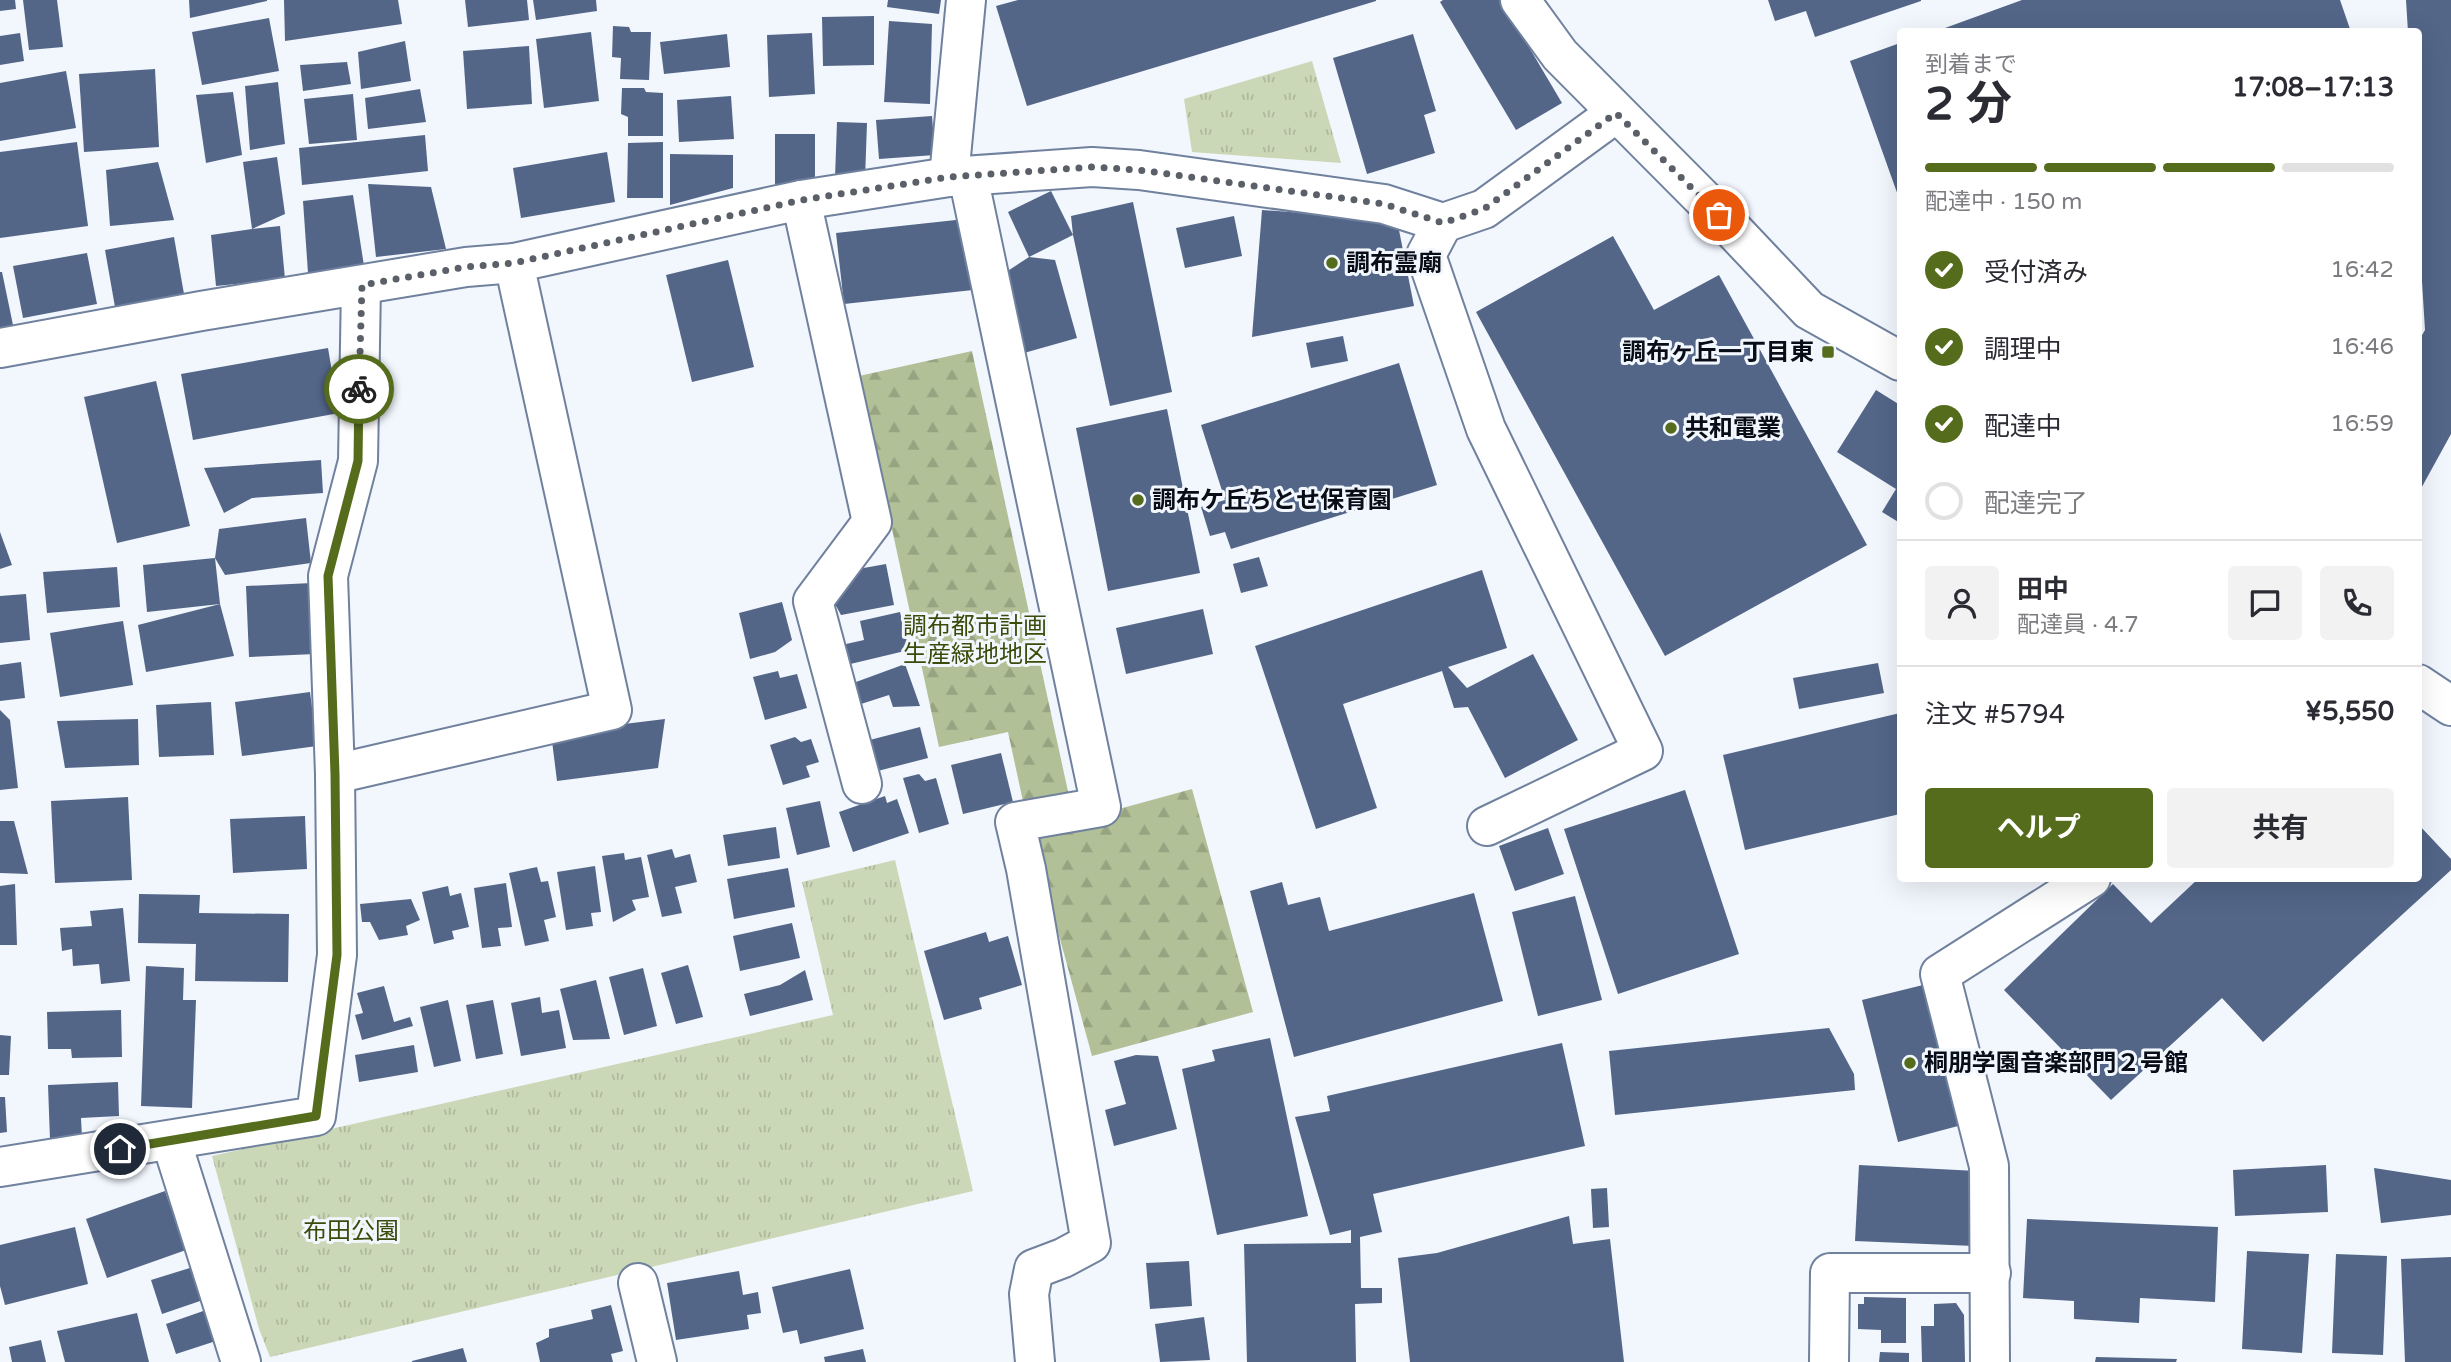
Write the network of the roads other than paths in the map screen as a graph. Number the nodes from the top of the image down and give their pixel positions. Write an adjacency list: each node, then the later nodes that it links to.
1 (966, 0): 4 (street)
2 (1521, 0): 3 (street)
3 (1616, 113): 6 (street); 10 (street)
4 (958, 177): 5 (street); 6 (street); 23 (street)
5 (802, 200): 7 (street); 14 (street)
6 (1443, 223): 15 (street)
7 (514, 263): 8 (street); 13 (street)
8 (362, 285): 9 (street); 13 (street)
9 (0, 348)
10 (1897, 359)
11 (2422, 687): 12 (street)
12 (2451, 706)
13 (335, 774): 17 (street)
14 (862, 785)
15 (1487, 826)
16 (2085, 882): 19 (street)
17 (171, 1140): 18 (street); 21 (street)
18 (0, 1167)
19 (1991, 1273): 24 (street); 25 (street)
20 (638, 1283): 22 (street)
21 (241, 1362)
22 (657, 1362)
23 (1035, 1362)
24 (1829, 1362)
25 (1990, 1362)

